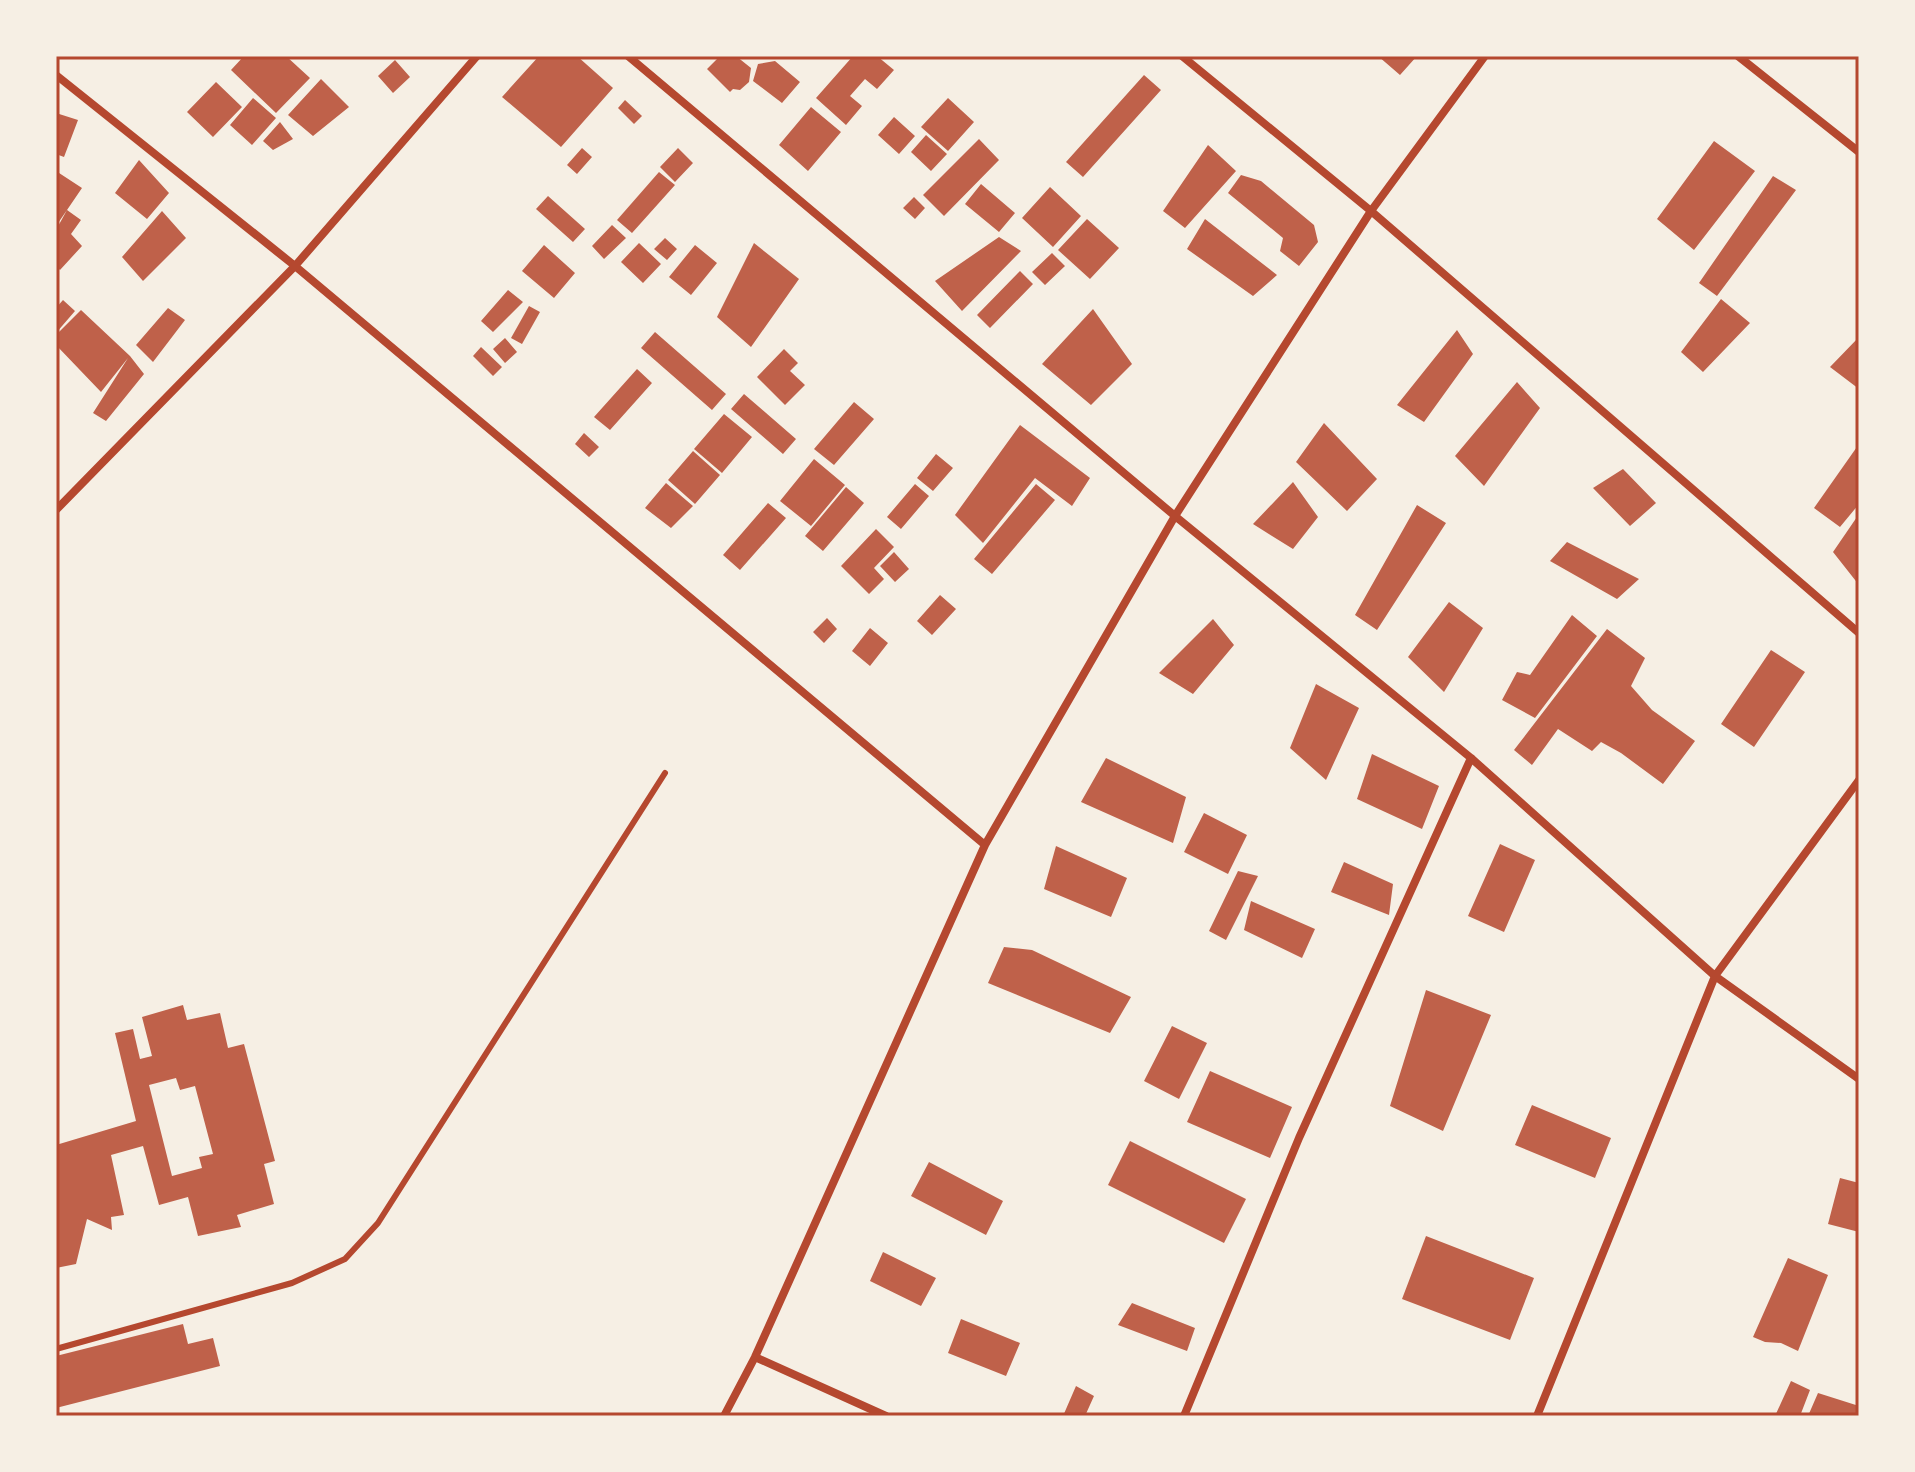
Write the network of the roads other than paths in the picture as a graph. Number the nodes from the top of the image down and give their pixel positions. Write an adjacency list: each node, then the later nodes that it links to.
1 (477, 56): 9 (street)
2 (628, 56): 11 (street)
3 (1182, 56): 8 (street)
4 (1485, 56): 8 (street)
5 (1738, 56): 7 (street)
6 (56, 75): 9 (street)
7 (1859, 152)
8 (1371, 211): 11 (street); 12 (street)
9 (295, 266): 10 (street); 16 (street)
10 (56, 510)
11 (1175, 516): 13 (street); 16 (street)
12 (1859, 633)
13 (1471, 758): 17 (street); 23 (street)
14 (665, 773): 19 (lane)
15 (1859, 780): 17 (street)
16 (985, 845): 20 (street)
17 (1715, 976): 18 (street); 24 (street)
18 (1859, 1079)
19 (56, 1349)
20 (755, 1357): 21 (street); 22 (street)
21 (724, 1416)
22 (886, 1416)
23 (1184, 1416)
24 (1537, 1416)

